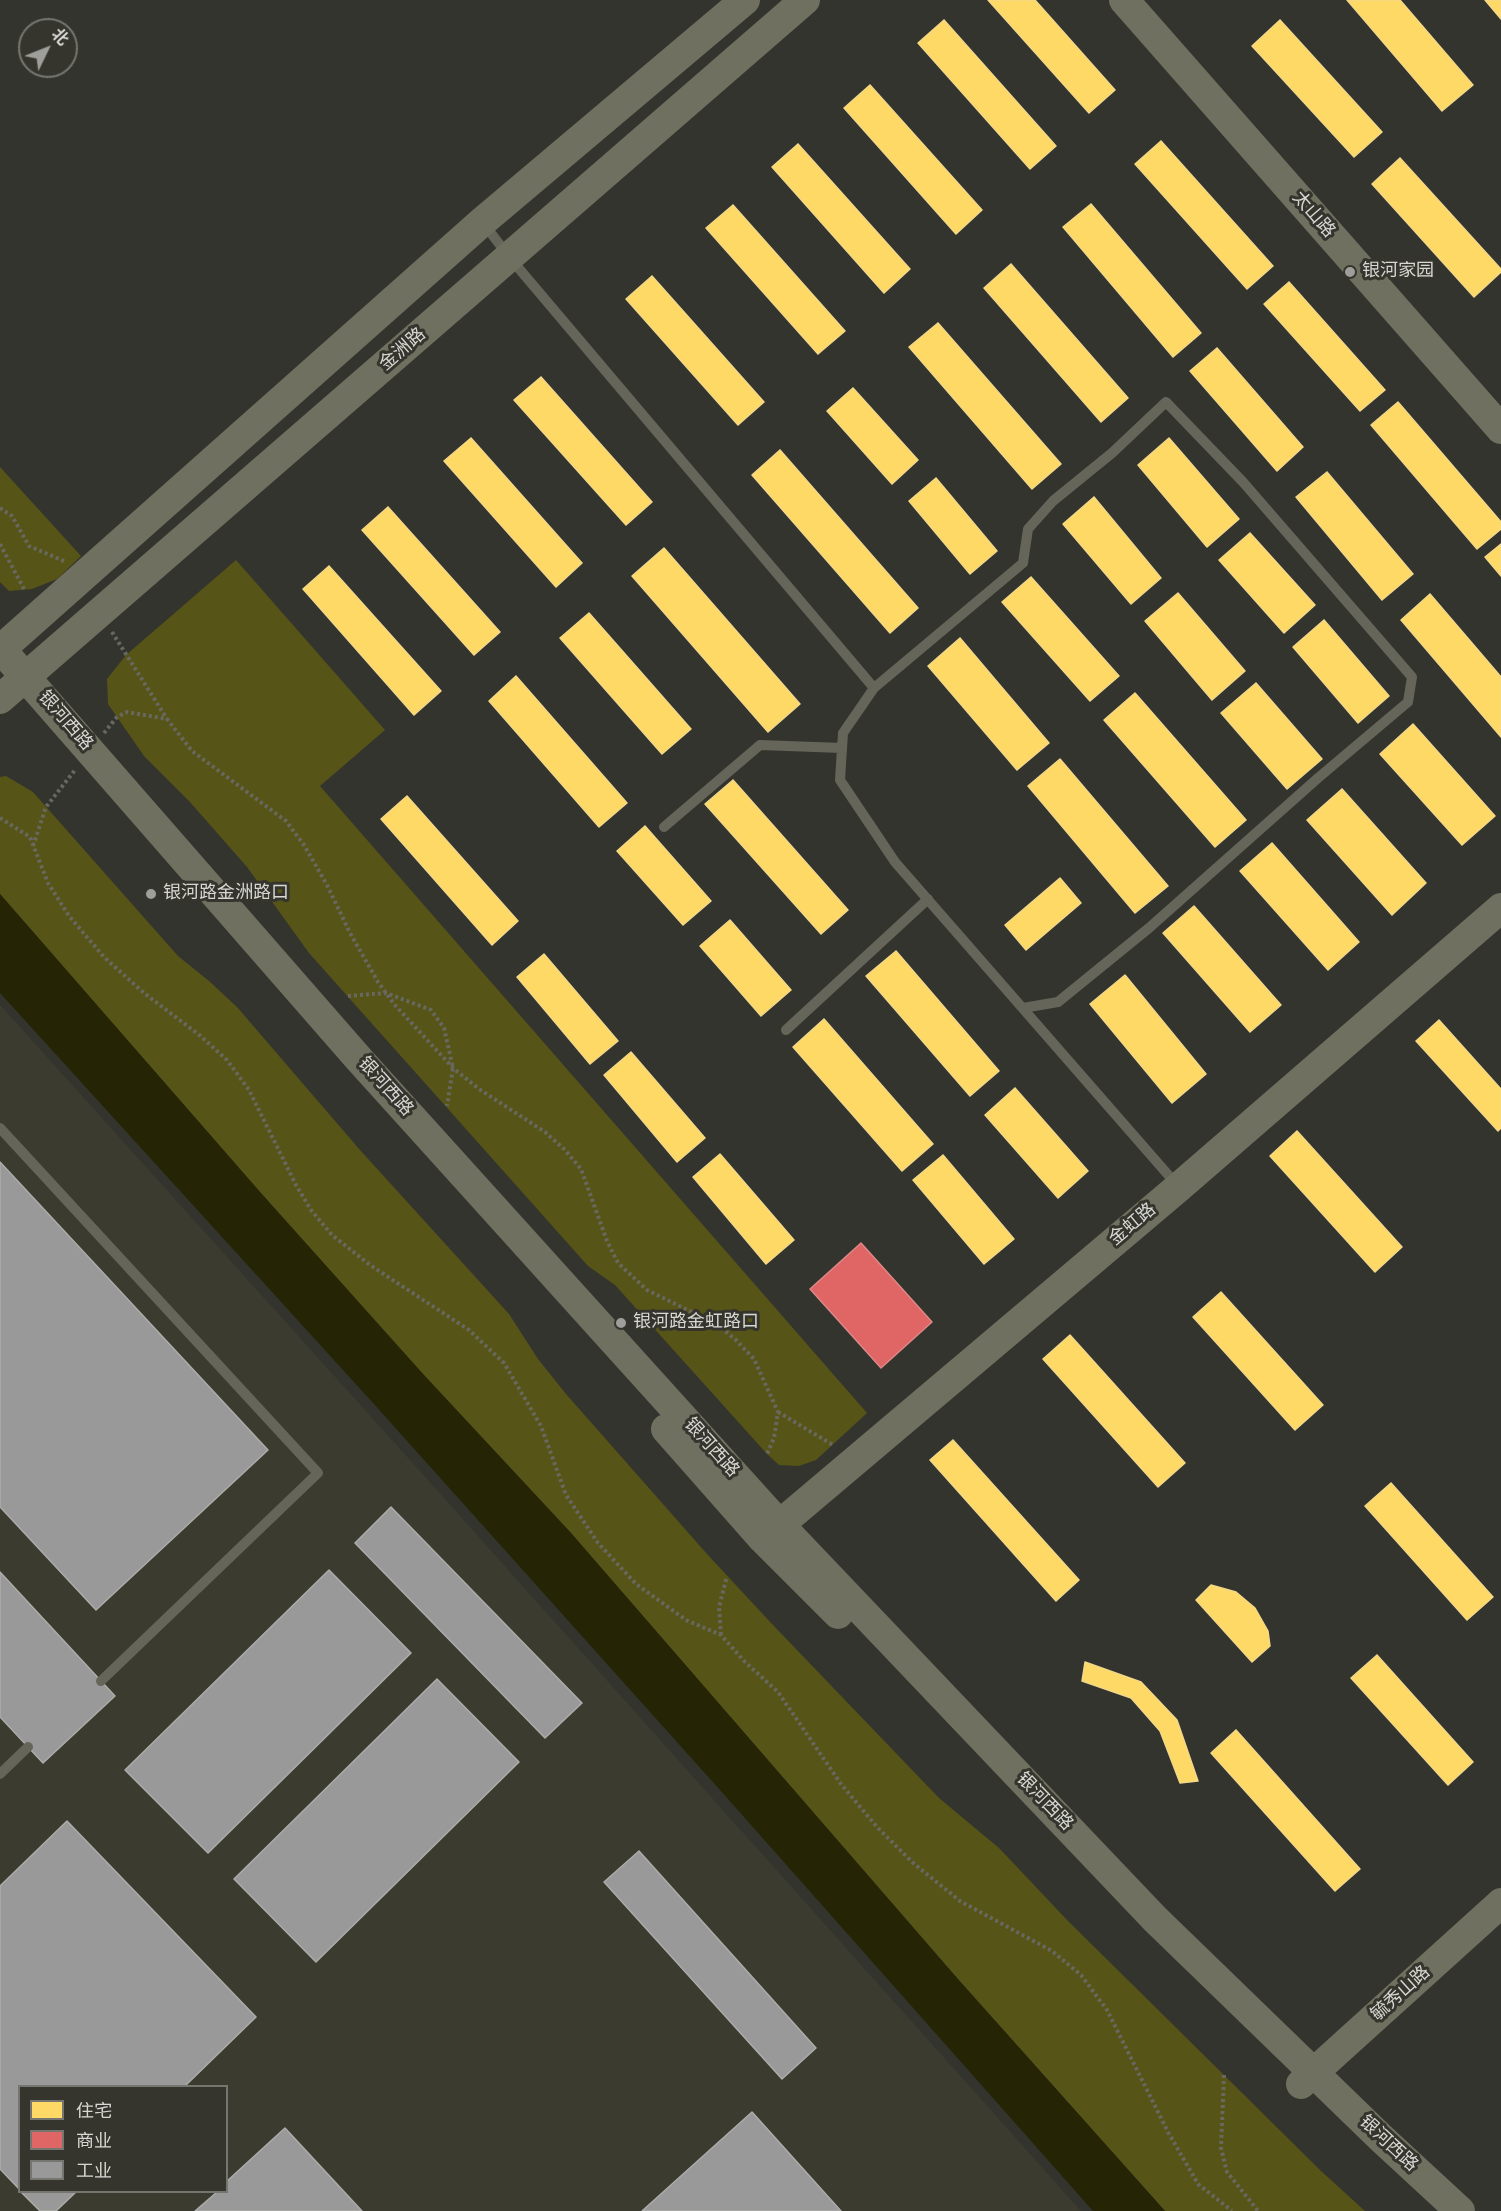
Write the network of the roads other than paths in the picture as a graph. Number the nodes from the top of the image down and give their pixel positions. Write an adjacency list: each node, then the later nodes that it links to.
1 (745, 0): 4 (main road)
2 (805, 0): 5 (main road, 金洲路)
3 (1124, 0): 6 (main road, 太山路)
4 (482, 222): 5 (lane); 7 (main road)
5 (510, 258): 8 (main road, 金洲路); 9 (lane)
6 (1501, 429)
7 (0, 649): 8 (main road, 银河西路)
8 (10, 683): 18 (main road, 银河西路)
9 (874, 688): 10 (lane); 14 (lane)
10 (842, 748): 11 (lane); 12 (lane)
11 (664, 827)
12 (928, 900): 14 (lane); 15 (lane)
13 (1501, 908): 17 (main road, 金虹路)
14 (1023, 1008): 17 (lane)
15 (786, 1030)
16 (0, 1128): 19 (lane)
17 (1179, 1187): 18 (main road, 金虹路)
18 (771, 1531): 23 (main road, 银河西路)
19 (101, 1681)
20 (28, 1747): 21 (lane)
21 (0, 1774)
22 (1501, 1903): 23 (main road, 毓秀山路)
23 (1308, 2079): 24 (main road, 银河西路); 25 (main road, 银河西路)
24 (1433, 2211)
25 (1460, 2211)

